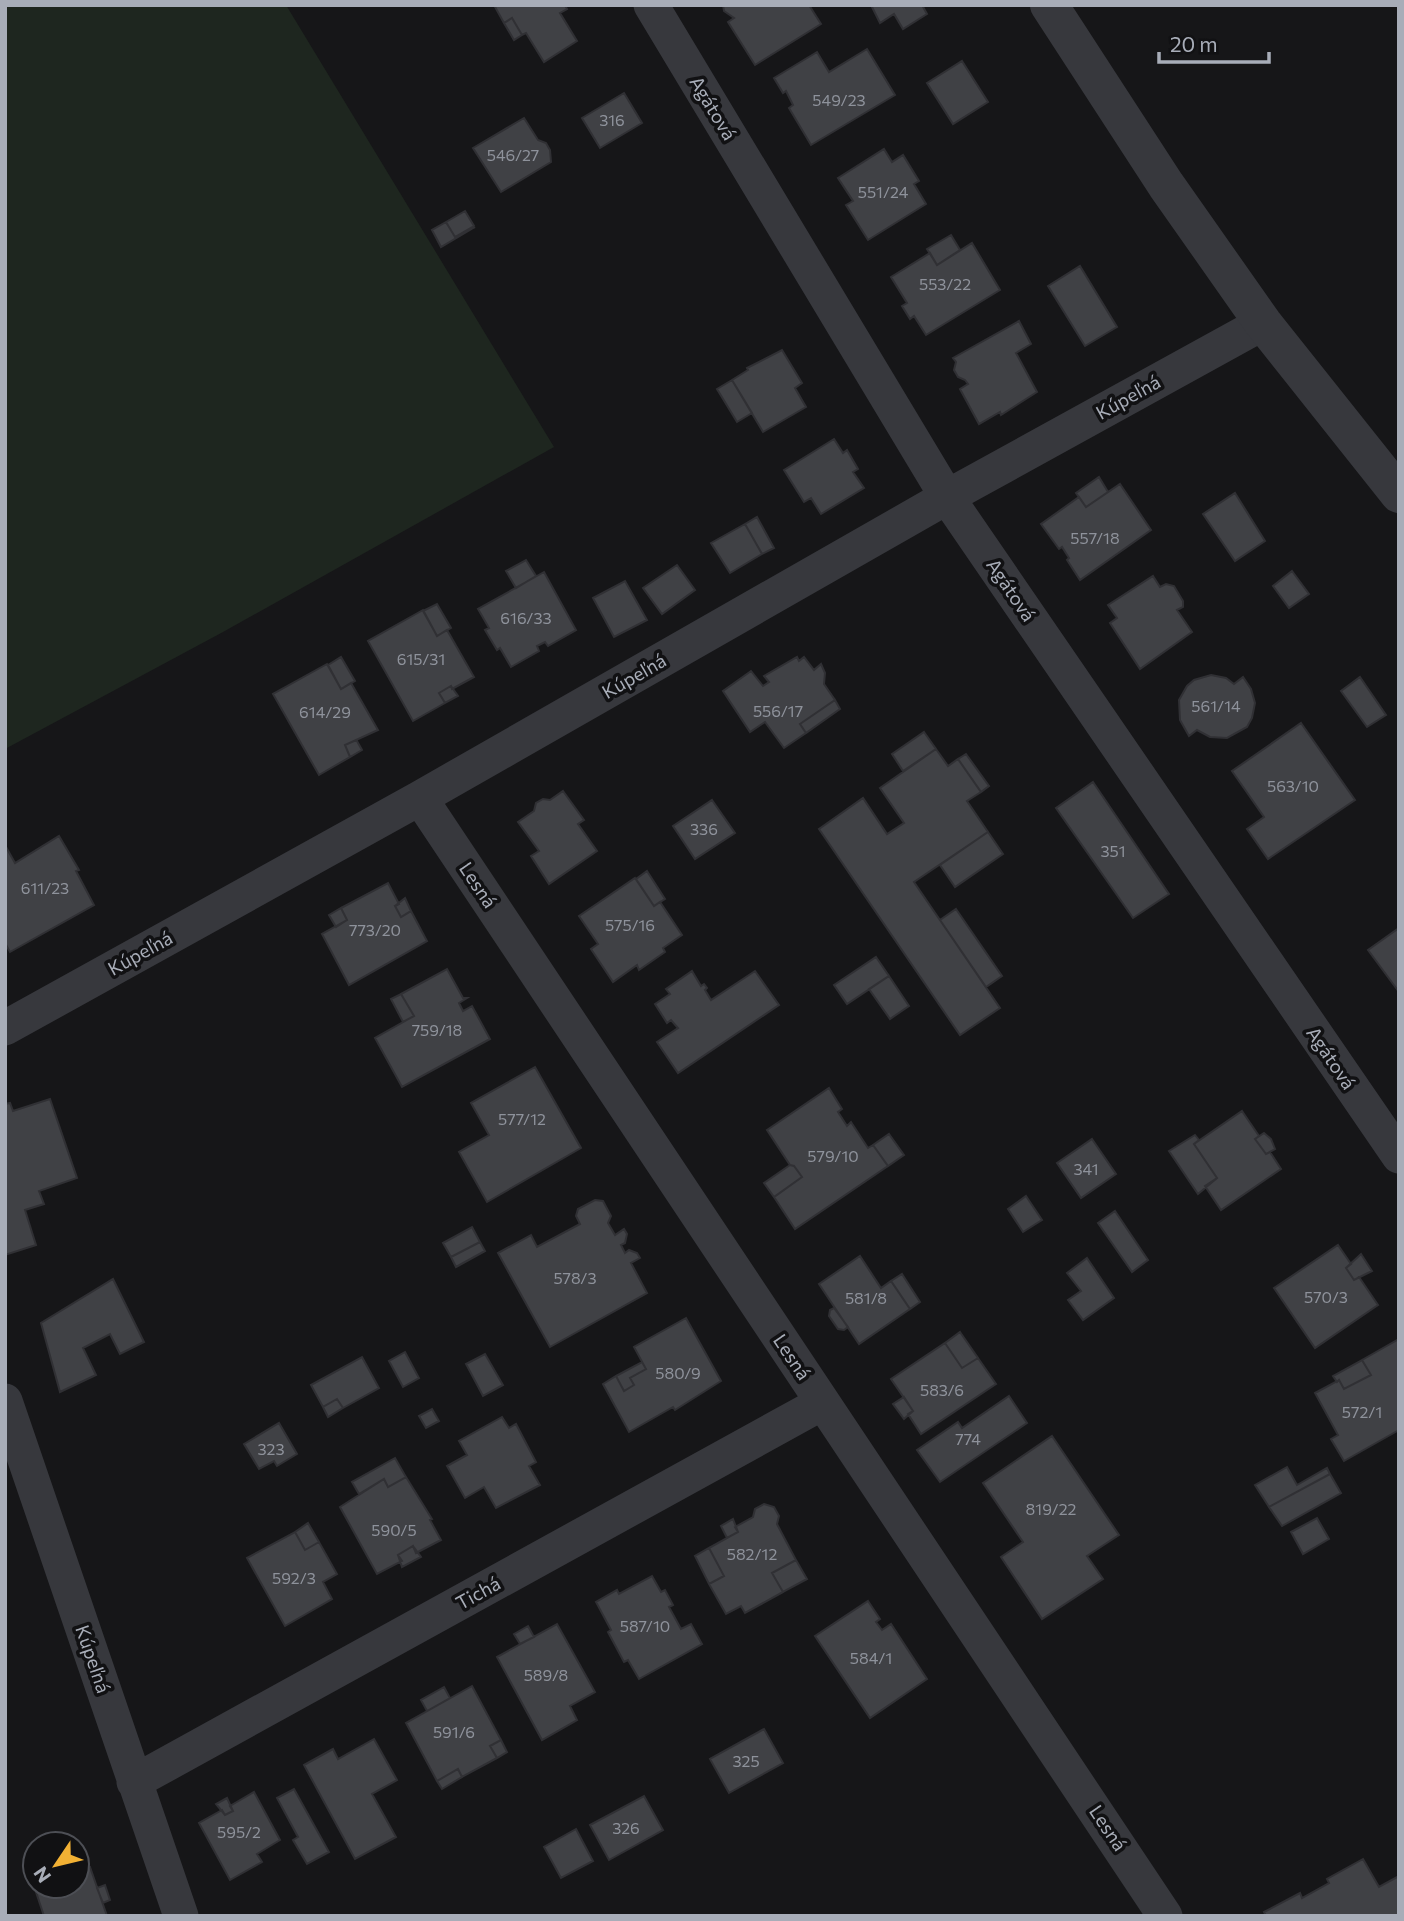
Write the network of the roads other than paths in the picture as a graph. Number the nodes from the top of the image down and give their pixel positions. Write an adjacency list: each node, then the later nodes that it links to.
1 (651, 5): 5 (street, Agátová)
2 (1049, 5): 3 (street)
3 (1263, 323): 4 (street); 5 (street, Kúpeľná)
4 (1399, 494)
5 (947, 497): 6 (street, Kúpeľná); 8 (street, Agátová)
6 (420, 798): 7 (street, Kúpeľná); 10 (street, Lesná)
7 (5, 1028)
8 (1399, 1156)
9 (5, 1401): 11 (street, Kúpeľná)
10 (822, 1404): 11 (street, Tichá); 13 (street, Lesná)
11 (134, 1782): 12 (street, Kúpeľná)
12 (181, 1916)
13 (1165, 1916)

